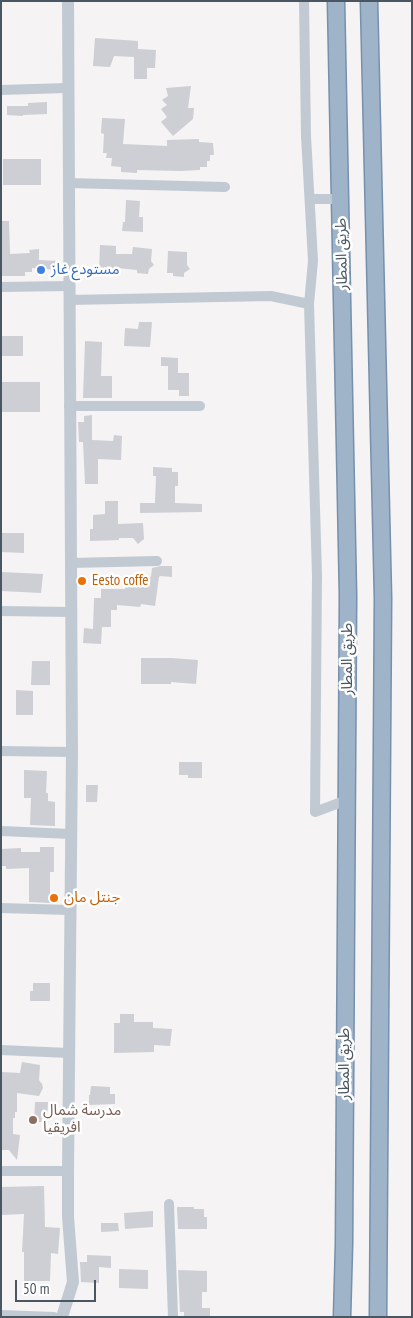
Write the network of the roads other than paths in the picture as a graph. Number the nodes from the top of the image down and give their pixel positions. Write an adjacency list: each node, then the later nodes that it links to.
1 (68, 1): 5 (street)
2 (304, 1): 9 (street)
3 (336, 1): 10 (highway, طريق المطار)
4 (369, 1): 38 (highway)
5 (67, 88): 6 (street); 7 (street)
6 (1, 90)
7 (68, 183): 8 (street); 11 (street)
8 (225, 187)
9 (310, 199): 10 (street); 14 (street)
10 (340, 199): 23 (highway, طريق المطار)
11 (68, 286): 12 (street); 13 (street)
12 (1, 287)
13 (69, 300): 14 (street); 15 (street)
14 (309, 304): 23 (street)
15 (70, 406): 16 (street); 18 (street)
16 (200, 406)
17 (158, 561): 18 (street)
18 (71, 563): 20 (street)
19 (1, 611): 20 (street)
20 (71, 612): 22 (street)
21 (1, 751): 22 (street)
22 (72, 752): 25 (street)
23 (347, 800): 37 (highway, طريق المطار)
24 (1, 831): 25 (street)
25 (71, 834): 27 (street)
26 (1, 908): 27 (street)
27 (69, 910): 29 (street)
28 (1, 1050): 29 (street)
29 (69, 1053): 31 (street)
30 (1, 1171): 31 (street)
31 (68, 1171): 35 (street)
32 (169, 1204): 36 (street)
33 (1, 1315): 34 (street)
34 (54, 1317)
35 (62, 1317)
36 (173, 1317)
37 (342, 1317)
38 (378, 1317)

